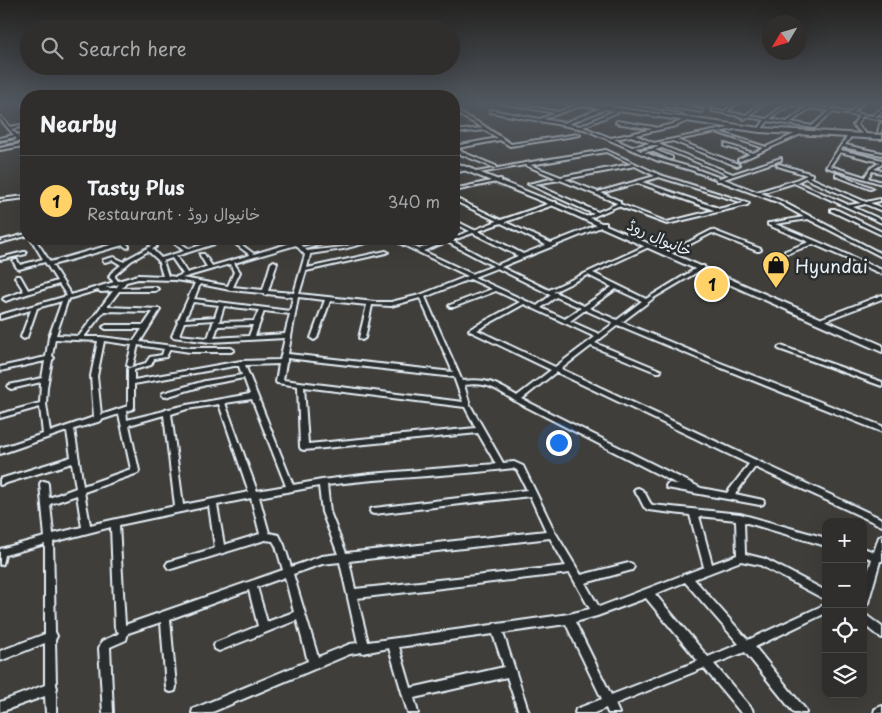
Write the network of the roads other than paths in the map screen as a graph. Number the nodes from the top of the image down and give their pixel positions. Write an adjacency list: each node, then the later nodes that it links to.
1 (16, 136): 13 (street)
2 (496, 136): 11 (street)
3 (569, 136): 11 (street)
4 (604, 136): 12 (street)
5 (625, 136): 12 (street)
6 (635, 136): 16 (street)
7 (690, 136): 14 (street)
8 (732, 136): 22 (street)
9 (792, 136): 22 (street)
10 (849, 136): 19 (street)
11 (500, 139): 18 (street)
12 (611, 139): 23 (street)
13 (20, 140): 15 (street)
14 (672, 140): 16 (street); 39 (street)
15 (0, 144)
16 (654, 144): 21 (street); 23 (street)
17 (726, 144): 29 (street)
18 (460, 146)
19 (843, 146): 26 (street); 30 (street)
20 (20, 147): 24 (street)
21 (664, 147): 25 (street); 46 (street)
22 (764, 147): 29 (street)
23 (631, 148): 28 (street)
24 (0, 149)
25 (652, 150): 28 (street); 31 (street)
26 (839, 151): 34 (street); 51 (street)
27 (460, 152): 41 (street)
28 (641, 152): 52 (street)
29 (754, 154): 33 (street)
30 (882, 154)
31 (671, 158)
32 (780, 159): 46 (street)
33 (740, 160)
34 (882, 161): 43 (street)
35 (524, 164): 37 (street); 41 (street); 50 (street)
36 (460, 165): 40 (main road, خانیوال روڈ)
37 (636, 165): 48 (street); 50 (street)
38 (779, 165): 49 (street)
39 (737, 166)
40 (468, 168): 42 (street); 44 (main road, خانیوال روڈ); 53 (main road, خانیوال روڈ)
41 (496, 168): 44 (street)
42 (460, 170)
43 (871, 170): 45 (street); 51 (street)
44 (479, 172): 53 (main road, خانیوال روڈ)
45 (882, 172)
46 (733, 174): 52 (street)
47 (837, 175): 56 (street)
48 (659, 176): 54 (street); 70 (street)
49 (805, 177): 55 (street); 66 (street)
50 (558, 178): 60 (street); 72 (street)
51 (867, 178): 56 (street); 57 (street)
52 (718, 180): 61 (street)
53 (498, 181): 59 (street); 67 (main road, خانیوال روڈ)
54 (639, 182): 60 (street); 70 (street)
55 (794, 182): 61 (street); 69 (street)
56 (854, 182): 58 (street)
57 (882, 183)
58 (871, 188)
59 (460, 189)
60 (597, 193): 68 (street)
61 (756, 193): 73 (street)
62 (20, 198): 63 (street)
63 (0, 200)
64 (879, 200): 66 (street)
65 (460, 202): 75 (street)
66 (867, 203): 69 (street); 71 (street)
67 (554, 204): 74 (main road, خانیوال روڈ); 75 (street); 78 (main road, خانیوال روڈ)
68 (618, 205): 70 (street); 72 (street)
69 (848, 207): 76 (street); 80 (street)
70 (717, 210)
71 (882, 210)
72 (598, 214): 74 (street)
73 (809, 217): 84 (street); 113 (street)
74 (588, 218): 78 (main road, خانیوال روڈ)
75 (501, 222): 79 (street); 98 (street)
76 (882, 222)
77 (460, 224): 79 (street)
78 (602, 225): 98 (street); 99 (main road, خانیوال روڈ); 108 (main road, خانیوال روڈ)
79 (473, 231): 81 (street); 112 (street)
80 (882, 234)
81 (460, 236)
82 (20, 237): 83 (street)
83 (0, 242)
84 (814, 242): 106 (street); 126 (street)
85 (36, 245): 118 (street)
86 (126, 245): 118 (street)
87 (153, 245): 100 (street)
88 (180, 245): 104 (street)
89 (202, 245): 104 (street)
90 (240, 245): 111 (street)
91 (284, 245): 111 (street)
92 (299, 245): 101 (street)
93 (319, 245): 101 (street)
94 (354, 245): 101 (street)
95 (409, 245): 102 (street)
96 (434, 245): 102 (street)
97 (460, 245): 122 (street)
98 (550, 246): 112 (street)
99 (647, 246): 124 (main road, خانیوال روڈ); 127 (street)
100 (149, 248): 115 (street); 121 (street)
101 (305, 250): 125 (street)
102 (420, 250): 129 (street)
103 (758, 250): 108 (street)
104 (188, 251): 110 (street)
105 (386, 252): 125 (street)
106 (787, 252)
107 (24, 253): 114 (street)
108 (669, 253): 124 (main road, خانیوال روڈ)
109 (202, 255): 123 (street)
110 (173, 256): 115 (street); 128 (street)
111 (254, 256): 119 (street)
112 (522, 256): 122 (street)
113 (882, 256)
114 (0, 259)
115 (160, 260): 131 (street)
116 (15, 261): 118 (street)
117 (105, 261): 121 (street)
118 (48, 262): 134 (street)
119 (231, 262): 123 (street); 138 (street)
120 (274, 263): 144 (street)
121 (124, 264): 135 (street)
122 (496, 267): 129 (street); 145 (street)
123 (210, 268): 128 (street)
124 (700, 268): 153 (street); 165 (main road, خانیوال روڈ); 188 (main road, خانیوال روڈ)
125 (304, 270): 146 (street)
126 (882, 272)
127 (588, 273): 137 (street); 145 (street)
128 (186, 274): 132 (street)
129 (471, 276): 140 (street); 147 (street)
130 (18, 277): 143 (street)
131 (166, 278): 132 (street); 133 (street)
132 (175, 278): 136 (street)
133 (126, 279): 135 (street); 142 (street)
134 (61, 282): 143 (street); 148 (street)
135 (116, 282): 141 (street)
136 (198, 283): 138 (street); 151 (street)
137 (616, 286): 153 (street); 159 (street)
138 (230, 288): 144 (street)
139 (155, 289): 142 (street)
140 (498, 289): 154 (street); 157 (street)
141 (96, 290): 142 (street); 148 (street)
142 (118, 290): 161 (street)
143 (27, 292): 150 (street)
144 (265, 293): 146 (street)
145 (553, 293): 159 (street); 160 (street)
146 (296, 296): 152 (street); 163 (street)
147 (422, 296): 156 (street); 197 (street)
148 (68, 297): 158 (street); 176 (street)
149 (882, 297): 165 (street)
150 (6, 299)
151 (190, 300): 155 (street); 166 (street)
152 (328, 300): 156 (street); 179 (street)
153 (646, 301): 170 (street)
154 (524, 302): 160 (street); 195 (street)
155 (222, 304): 162 (street); 167 (street)
156 (370, 304): 180 (street)
157 (452, 306)
158 (35, 307): 164 (street); 175 (street)
159 (585, 307): 169 (street); 170 (street)
160 (536, 308): 169 (street)
161 (103, 309): 172 (street); 177 (street)
162 (262, 309): 163 (street); 168 (street)
163 (293, 313): 173 (street)
164 (0, 316)
165 (824, 319): 185 (main road, خانیوال روڈ)
166 (180, 321): 167 (street); 182 (street)
167 (217, 321): 168 (street); 182 (street)
168 (256, 322): 178 (street)
169 (566, 322): 174 (street)
170 (618, 322): 174 (street); 217 (street)
171 (106, 327): 172 (street)
172 (147, 327): 184 (street)
173 (288, 336): 178 (street); 191 (street)
174 (598, 336): 183 (street)
175 (24, 337)
176 (52, 337): 177 (street); 190 (street)
177 (81, 337): 181 (street)
178 (251, 338): 182 (street)
179 (314, 338)
180 (362, 338)
181 (100, 339): 184 (street); 214 (street)
182 (210, 340)
183 (590, 342): 195 (street); 196 (street)
184 (136, 343): 186 (street); 193 (street)
185 (882, 345)
186 (168, 347): 189 (street); 200 (street)
187 (781, 348): 202 (street)
188 (882, 349)
189 (231, 350)
190 (50, 358): 194 (street); 199 (street)
191 (284, 359): 192 (street); 197 (street); 203 (street)
192 (241, 363): 198 (street); 200 (street)
193 (130, 365)
194 (0, 369)
195 (555, 369): 207 (street); 222 (street)
196 (658, 371)
197 (457, 375): 201 (street)
198 (246, 376): 205 (street); 206 (street)
199 (46, 379): 204 (street); 209 (street)
200 (131, 383): 211 (street)
201 (460, 383): 207 (street); 210 (street)
202 (882, 384)
203 (301, 385): 210 (street); 218 (street)
204 (11, 388)
205 (165, 395)
206 (254, 396): 208 (street); 228 (street)
207 (517, 399): 231 (street)
208 (221, 401): 212 (street); 233 (street)
209 (43, 404): 213 (street); 219 (street)
210 (466, 405): 218 (street)
211 (122, 411): 214 (street); 215 (street)
212 (167, 411): 215 (street); 238 (street)
213 (0, 416)
214 (98, 419): 216 (street)
215 (125, 423): 229 (street)
216 (70, 428): 219 (street); 221 (street)
217 (882, 429)
218 (479, 430): 223 (street)
219 (47, 436): 220 (street)
220 (0, 451)
221 (74, 459): 224 (street); 229 (street)
222 (754, 463): 234 (street); 243 (street)
223 (501, 466): 225 (street); 232 (street)
224 (0, 482)
225 (323, 483): 228 (street); 253 (street)
226 (44, 484): 235 (street)
227 (670, 486): 231 (street)
228 (291, 489): 233 (street)
229 (79, 491): 235 (street); 244 (street)
230 (638, 491): 240 (street)
231 (700, 491): 234 (street)
232 (531, 493): 239 (street); 245 (street)
233 (254, 495): 236 (street); 246 (street)
234 (729, 496): 237 (street)
235 (46, 502): 247 (street)
236 (212, 502): 238 (street); 250 (street)
237 (760, 502)
238 (179, 508): 242 (street)
239 (374, 511)
240 (694, 514): 241 (street); 260 (street)
241 (740, 518): 249 (street); 254 (street)
242 (115, 523): 244 (street); 277 (street)
243 (882, 523)
244 (86, 528): 247 (street)
245 (552, 534): 253 (street); 259 (street)
246 (265, 536): 250 (street); 261 (street)
247 (49, 537): 251 (street); 279 (street)
248 (882, 540): 255 (street)
249 (822, 541)
250 (220, 550): 257 (street)
251 (0, 553): 256 (street)
252 (867, 553): 255 (street)
253 (343, 556): 261 (street); 267 (street)
254 (741, 556): 260 (street); 268 (street)
255 (880, 557): 265 (street)
256 (0, 561)
257 (171, 565)
258 (629, 567): 263 (street)
259 (573, 569): 263 (street); 267 (street)
260 (710, 569): 262 (street)
261 (287, 572): 264 (street); 271 (street)
262 (687, 578): 266 (street); 282 (street)
263 (579, 580): 270 (street)
264 (252, 584): 272 (street); 275 (street)
265 (867, 592)
266 (648, 593): 270 (street); 285 (street)
267 (351, 594): 283 (street)
268 (822, 594)
269 (822, 610): 282 (street)
270 (597, 612): 273 (street)
271 (300, 614): 275 (street); 286 (street)
272 (165, 617): 277 (street); 288 (street)
273 (569, 619): 276 (street); 292 (street)
274 (867, 621): 278 (street)
275 (264, 628): 281 (street)
276 (496, 628): 280 (street); 287 (street)
277 (125, 630): 294 (street)
278 (882, 633)
279 (52, 636): 284 (street); 289 (street)
280 (393, 644): 283 (street); 290 (street)
281 (218, 646)
282 (747, 646): 285 (street); 300 (street)
283 (364, 648): 286 (street)
284 (0, 656)
285 (706, 661): 292 (street); 299 (street)
286 (314, 664): 295 (street)
287 (508, 671): 290 (street); 297 (street)
288 (171, 687)
289 (52, 688): 291 (street); 293 (street)
290 (408, 694): 296 (street)
291 (0, 708)
292 (612, 708): 298 (street)
293 (51, 713)
294 (108, 713)
295 (197, 713)
296 (413, 713)
297 (524, 713)
298 (580, 713)
299 (748, 713)
300 (801, 713)

